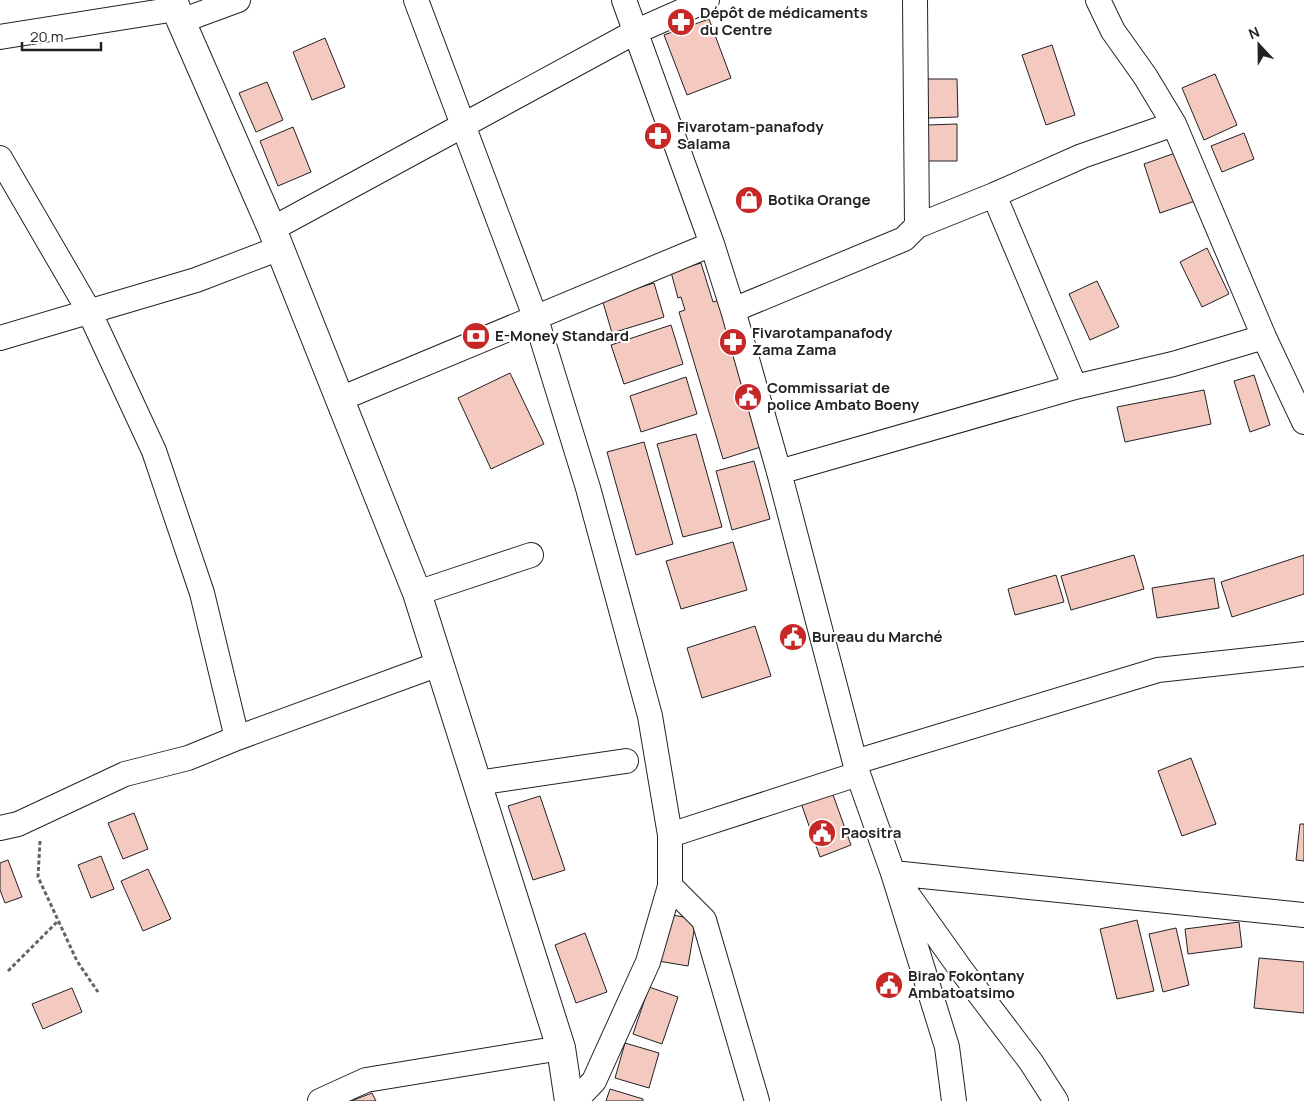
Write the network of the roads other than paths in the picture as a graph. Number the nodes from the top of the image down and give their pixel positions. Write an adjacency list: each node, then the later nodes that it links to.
1 (238, 0): 7 (street)
2 (416, 0): 10 (street)
3 (624, 0): 8 (street)
4 (707, 0): 8 (street)
5 (915, 0): 14 (street)
6 (1098, 0): 11 (street)
7 (177, 10): 9 (street); 15 (street)
8 (635, 32): 10 (street); 16 (street)
9 (0, 37)
10 (464, 124): 15 (street); 19 (street)
11 (1174, 124): 13 (street); 20 (street)
12 (0, 158): 18 (street)
13 (994, 195): 14 (street); 22 (street)
14 (917, 226): 17 (street)
15 (276, 238): 18 (street); 23 (street)
16 (712, 244): 17 (street); 19 (street)
17 (733, 310): 25 (street)
18 (89, 311): 21 (street); 30 (street)
19 (536, 319): 23 (street); 35 (street)
20 (1264, 337): 22 (street); 24 (street)
21 (0, 338)
22 (1075, 387): 25 (street)
23 (340, 399): 27 (street)
24 (1304, 422)
25 (779, 472): 32 (street)
26 (531, 555): 27 (street)
27 (417, 593): 29 (street)
28 (1304, 654): 32 (street)
29 (438, 664): 30 (street); 33 (street)
30 (236, 738): 34 (street)
31 (626, 762): 33 (street)
32 (857, 768): 35 (street); 36 (street)
33 (477, 783): 39 (street)
34 (0, 828)
35 (670, 835): 37 (street)
36 (893, 873): 38 (street); 44 (street); 45 (street)
37 (670, 886): 42 (street); 43 (street)
38 (1304, 915)
39 (562, 1048): 40 (street); 41 (street)
40 (320, 1101)
41 (570, 1101)
42 (575, 1101)
43 (757, 1101)
44 (954, 1101)
45 (1056, 1101)

